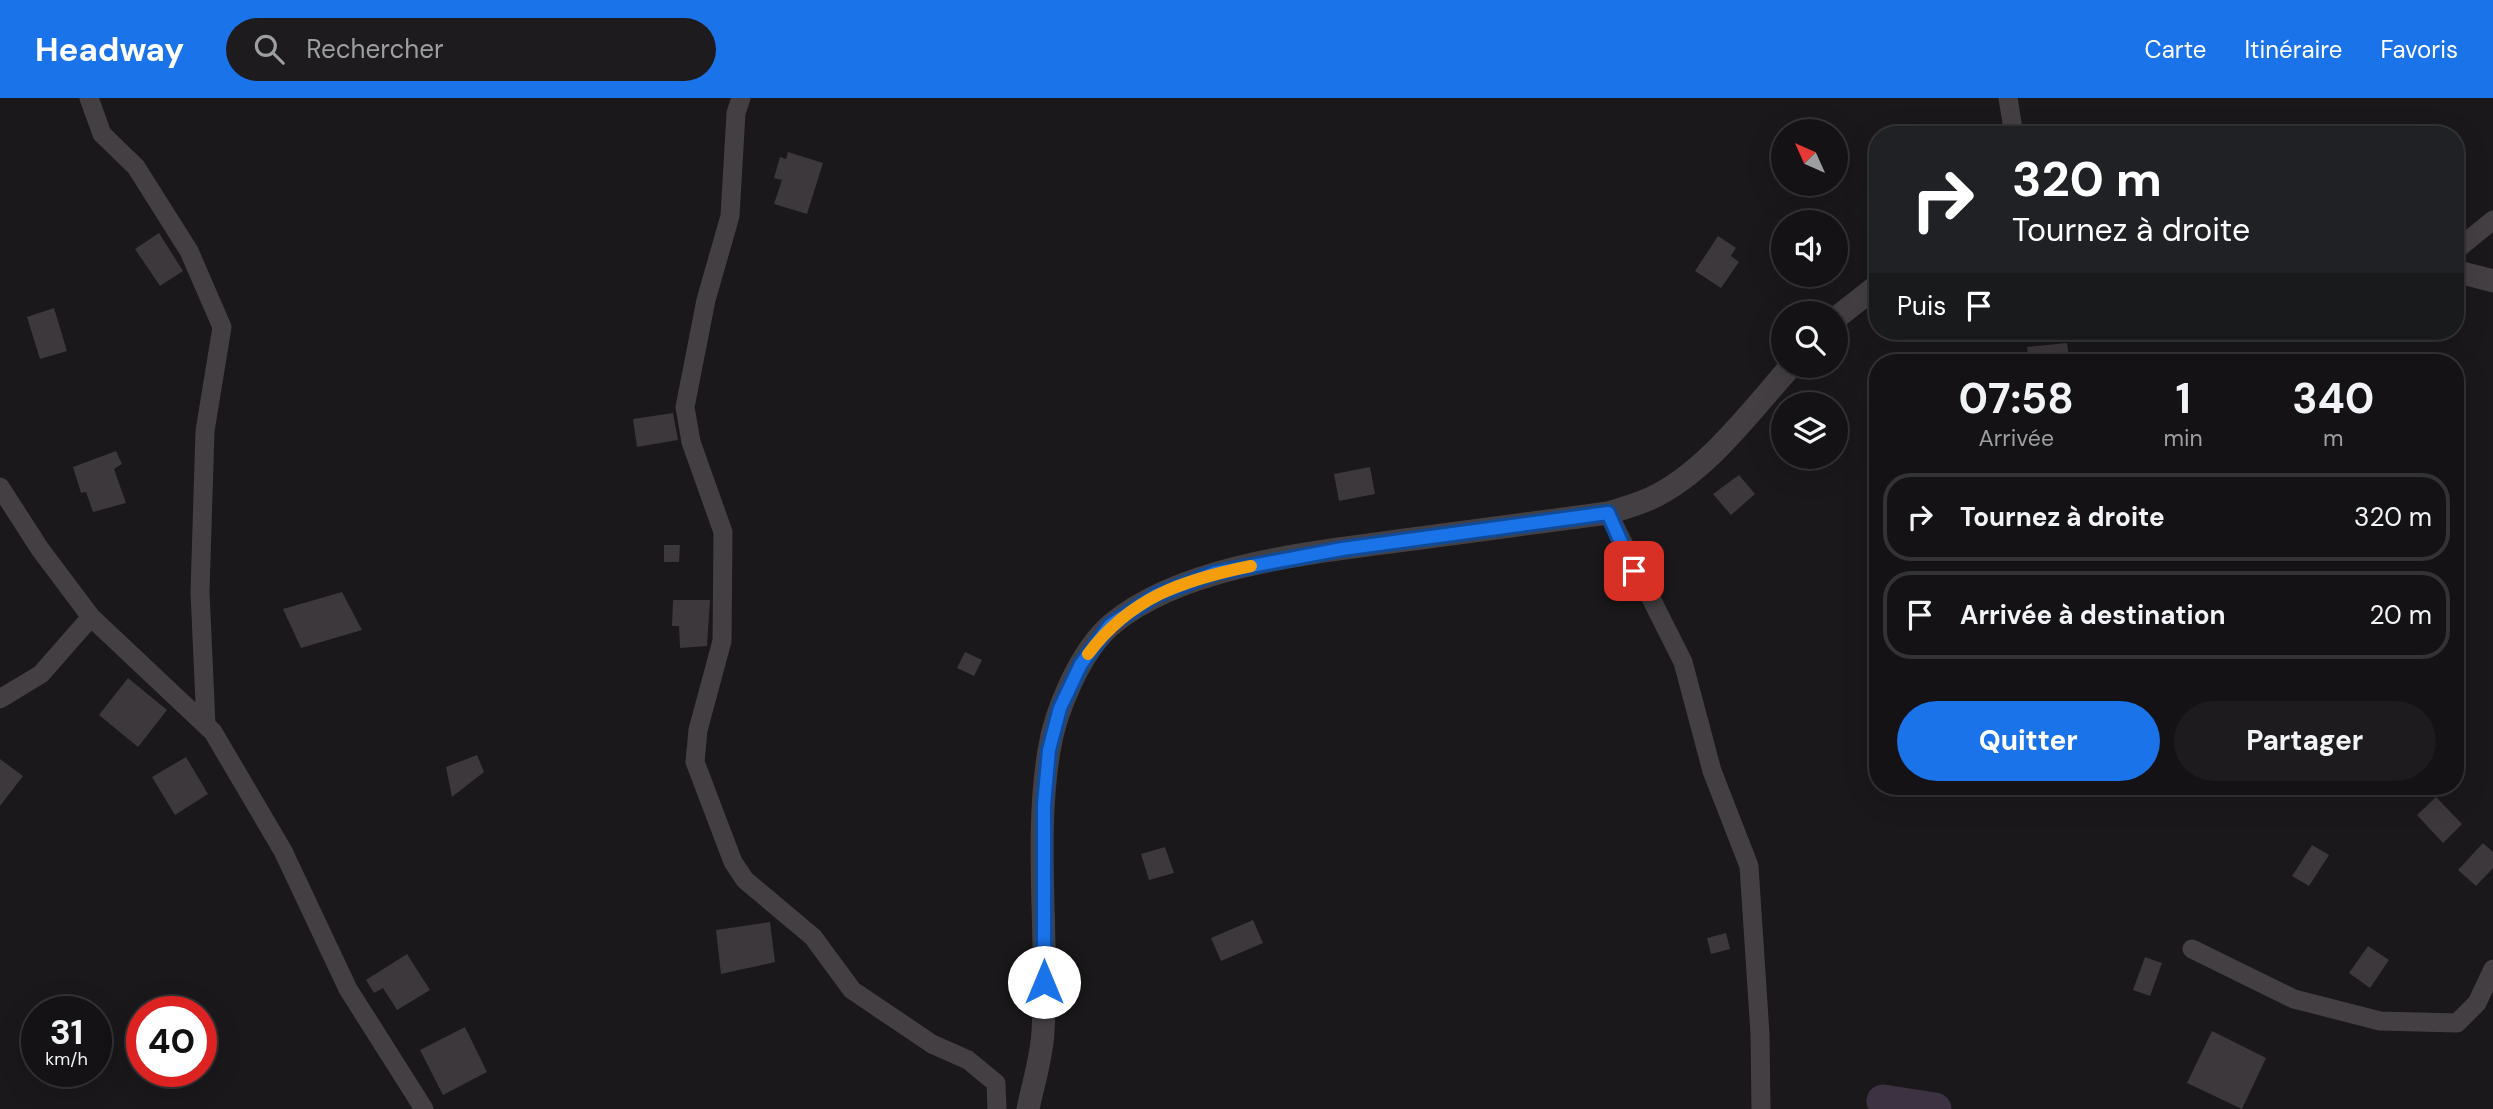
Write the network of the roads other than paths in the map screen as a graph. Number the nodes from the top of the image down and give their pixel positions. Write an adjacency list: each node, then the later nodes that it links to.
1 (89, 98): 16 (street)
2 (741, 98): 20 (street)
3 (2008, 98): 4 (street)
4 (2013, 126)
5 (2493, 220): 6 (street)
6 (2464, 244)
7 (2464, 273): 8 (street)
8 (2493, 281)
9 (1869, 292): 10 (street)
10 (1848, 309)
11 (1780, 378): 13 (street)
12 (0, 487): 14 (street)
13 (1608, 513): 21 (street); 22 (street)
14 (91, 617): 15 (street); 16 (street)
15 (0, 699)
16 (206, 725): 19 (street)
17 (2192, 949): 18 (street)
18 (2493, 969)
19 (424, 1109)
20 (998, 1109)
21 (1028, 1109)
22 (1761, 1109)

